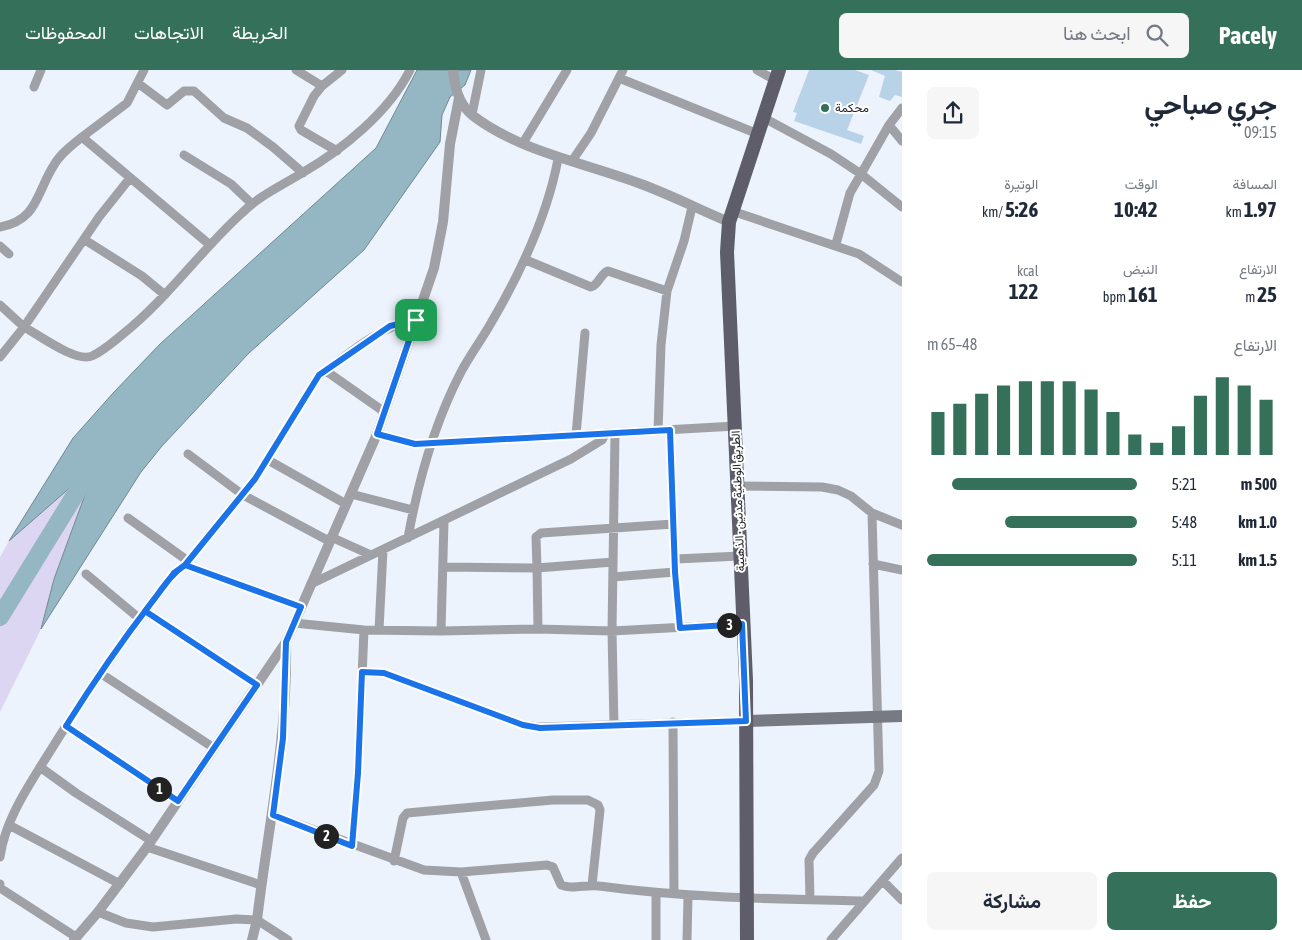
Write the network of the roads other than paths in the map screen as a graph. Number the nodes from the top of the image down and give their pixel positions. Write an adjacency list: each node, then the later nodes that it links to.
1 (41, 70): 14 (street)
2 (144, 70): 12 (street)
3 (296, 70): 13 (street)
4 (342, 70): 13 (street)
5 (410, 70): 24 (street)
6 (453, 70): 15 (street)
7 (481, 70): 17 (street)
8 (567, 70): 23 (street)
9 (756, 70): 11 (street)
10 (621, 74): 20 (street); 27 (street)
11 (777, 75): 18 (main road, الطريق الوطنية مدنين - الذهيبة)
12 (139, 84): 21 (street); 28 (street)
13 (322, 86): 24 (street)
14 (34, 87)
15 (459, 98): 17 (street); 46 (street)
16 (902, 108): 19 (street)
17 (472, 114): 23 (street)
18 (764, 118): 20 (main road, الطريق الوطنية مدنين - الذهيبة); 29 (street)
19 (889, 125): 22 (street); 29 (street)
20 (758, 134): 34 (main road, الطريق الوطنية مدنين - الذهيبة)
21 (82, 137): 30 (street); 35 (street)
22 (902, 141)
23 (523, 143): 26 (street)
24 (337, 151): 28 (street)
25 (184, 155): 31 (street)
26 (558, 158): 27 (street); 41 (street)
27 (572, 161): 32 (street)
28 (303, 173): 31 (street)
29 (860, 174): 33 (street); 37 (street)
30 (130, 178): 36 (street); 38 (street)
31 (252, 204): 38 (street)
32 (692, 207): 34 (street); 43 (street)
33 (902, 207)
34 (731, 216): 37 (street); 52 (main road, الطريق الوطنية مدنين - الذهيبة)
35 (0, 227)
36 (85, 240): 44 (street); 47 (street)
37 (836, 244): 42 (street)
38 (210, 245): 44 (street)
39 (0, 246): 40 (street)
40 (9, 254)
41 (526, 260): 43 (street); 58 (street)
42 (902, 282)
43 (667, 291): 53 (street)
44 (166, 295): 47 (street)
45 (0, 305): 47 (street)
46 (416, 320): 50 (street); 51 (street)
47 (24, 326): 49 (street)
48 (585, 333): 57 (street)
49 (0, 358)
50 (326, 372): 51 (street); 60 (street)
51 (383, 412): 56 (street)
52 (736, 426): 54 (street); 61 (main road, الطريق الوطنية مدنين - الذهيبة)
53 (658, 430): 54 (street); 55 (street)
54 (670, 430): 69 (street)
55 (610, 433): 57 (street); 68 (street); 71 (street)
56 (377, 434): 58 (street); 62 (street)
57 (576, 435): 58 (street)
58 (433, 443): 65 (street)
59 (188, 454): 63 (street)
60 (268, 460): 63 (street); 64 (street)
61 (738, 486): 66 (street); 76 (main road, الطريق الوطنية مدنين - الذهيبة)
62 (351, 494): 64 (street); 65 (street)
63 (243, 495): 73 (street); 79 (street)
64 (346, 504): 73 (street)
65 (413, 510): 72 (street)
66 (872, 513): 70 (street); 80 (street)
67 (128, 518): 79 (street)
68 (444, 521): 72 (street); 81 (street)
69 (673, 524): 71 (street); 77 (street)
70 (902, 525)
71 (614, 529): 78 (street); 82 (street)
72 (408, 538): 74 (street)
73 (330, 539): 75 (street); 87 (street)
74 (383, 550): 75 (street); 95 (street)
75 (371, 555): 87 (street)
76 (740, 556): 77 (street); 91 (main road, الطريق الوطنية مدنين - الذهيبة)
77 (676, 559): 84 (street)
78 (613, 562): 82 (street); 86 (street)
79 (187, 563): 88 (street); 89 (street)
80 (873, 564): 83 (street); 103 (street)
81 (443, 567): 82 (street); 96 (street)
82 (537, 568): 93 (street)
83 (902, 570)
84 (675, 572): 86 (street); 92 (street)
85 (86, 574): 89 (street)
86 (613, 577): 97 (street)
87 (311, 584): 88 (street)
88 (301, 607): 90 (street)
89 (142, 615): 100 (street); 101 (street)
90 (294, 623): 94 (street); 98 (street)
91 (742, 624): 92 (street); 104 (main road, الطريق الوطنية مدنين - الذهيبة)
92 (680, 628): 97 (street)
93 (538, 629): 96 (street); 97 (street)
94 (364, 630): 95 (street); 99 (street)
95 (379, 630): 96 (street)
96 (441, 631)
97 (612, 631): 106 (street)
98 (286, 642): 101 (street); 111 (street)
99 (362, 672): 106 (street); 114 (street)
100 (100, 673): 107 (street); 108 (street)
101 (257, 685): 108 (street)
102 (902, 716): 103 (main road)
103 (876, 717): 104 (main road); 128 (street)
104 (746, 721): 105 (street); 127 (main road, الطريق الوطنية مدنين - الذهيبة)
105 (673, 722): 106 (street); 125 (street)
106 (614, 725)
107 (66, 726): 109 (street); 110 (street)
108 (214, 748): 110 (street)
109 (40, 767): 112 (street); 113 (street)
110 (178, 801): 113 (street)
111 (273, 815): 114 (street); 122 (street)
112 (9, 825): 115 (street); 121 (street)
113 (149, 843): 121 (street); 122 (street)
114 (352, 846): 117 (street)
115 (0, 857)
116 (902, 858): 119 (street)
117 (394, 860): 118 (street); 123 (street)
118 (461, 872): 123 (street); 136 (street)
119 (883, 880): 129 (street); 130 (street)
120 (0, 884): 133 (street)
121 (120, 884): 131 (street)
122 (261, 885): 132 (street)
123 (592, 885): 124 (street)
124 (656, 893): 125 (street); 137 (street)
125 (674, 893): 126 (street)
126 (688, 896): 127 (street); 138 (street)
127 (748, 898): 128 (street); 139 (main road, الطريق الوطنية مدنين - الذهيبة)
128 (810, 900): 130 (street)
129 (902, 900)
130 (865, 901): 140 (street)
131 (98, 912): 132 (street); 133 (street)
132 (257, 920): 134 (street); 135 (street)
133 (75, 938)
134 (252, 940)
135 (288, 940)
136 (486, 940)
137 (656, 940)
138 (687, 940)
139 (747, 940)
140 (831, 940)

